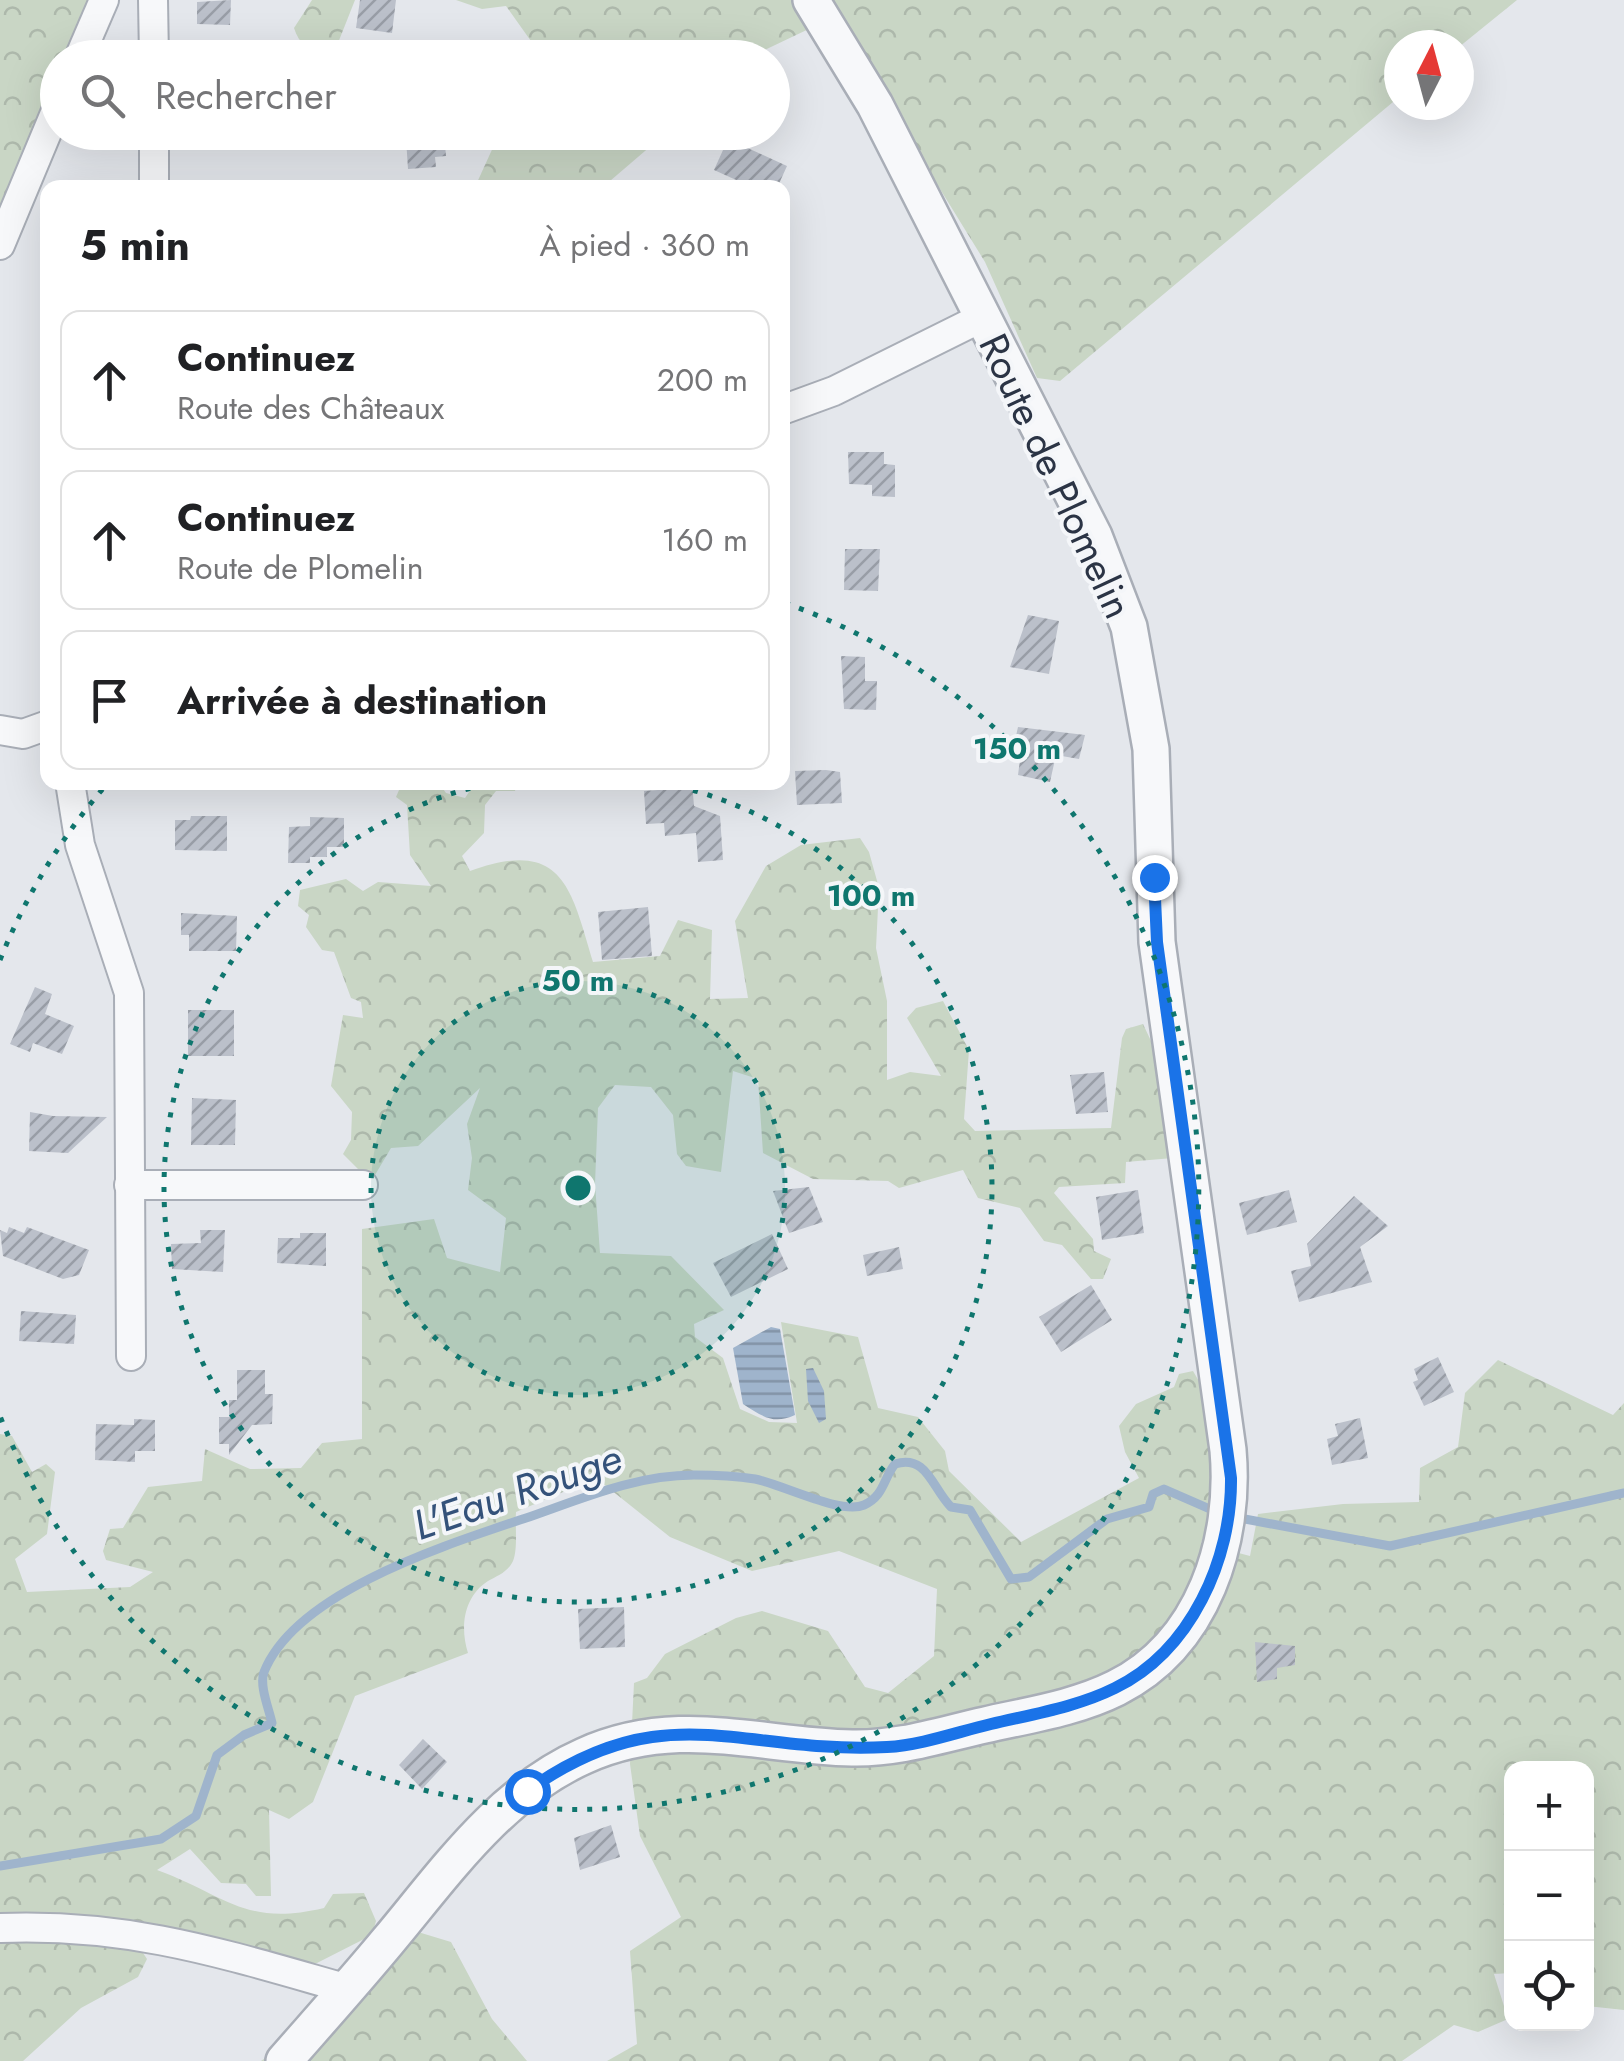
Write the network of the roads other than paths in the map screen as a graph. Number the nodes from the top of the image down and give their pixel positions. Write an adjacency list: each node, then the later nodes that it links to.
1 (104, 0): 4 (street)
2 (154, 0): 5 (street)
3 (811, 0): 10 (street, Route de Plomelin)
4 (87, 40)
5 (154, 40)
6 (40, 149): 9 (street)
7 (154, 150): 8 (street)
8 (154, 180)
9 (0, 244)
10 (981, 318): 11 (street); 19 (street, Route de Plomelin)
11 (790, 407)
12 (40, 727): 13 (street)
13 (0, 730)
14 (71, 790): 15 (street)
15 (129, 1185): 16 (street); 17 (street)
16 (363, 1185)
17 (131, 1356)
18 (0, 1928): 19 (street)
19 (348, 1989): 20 (street)
20 (284, 2061)

